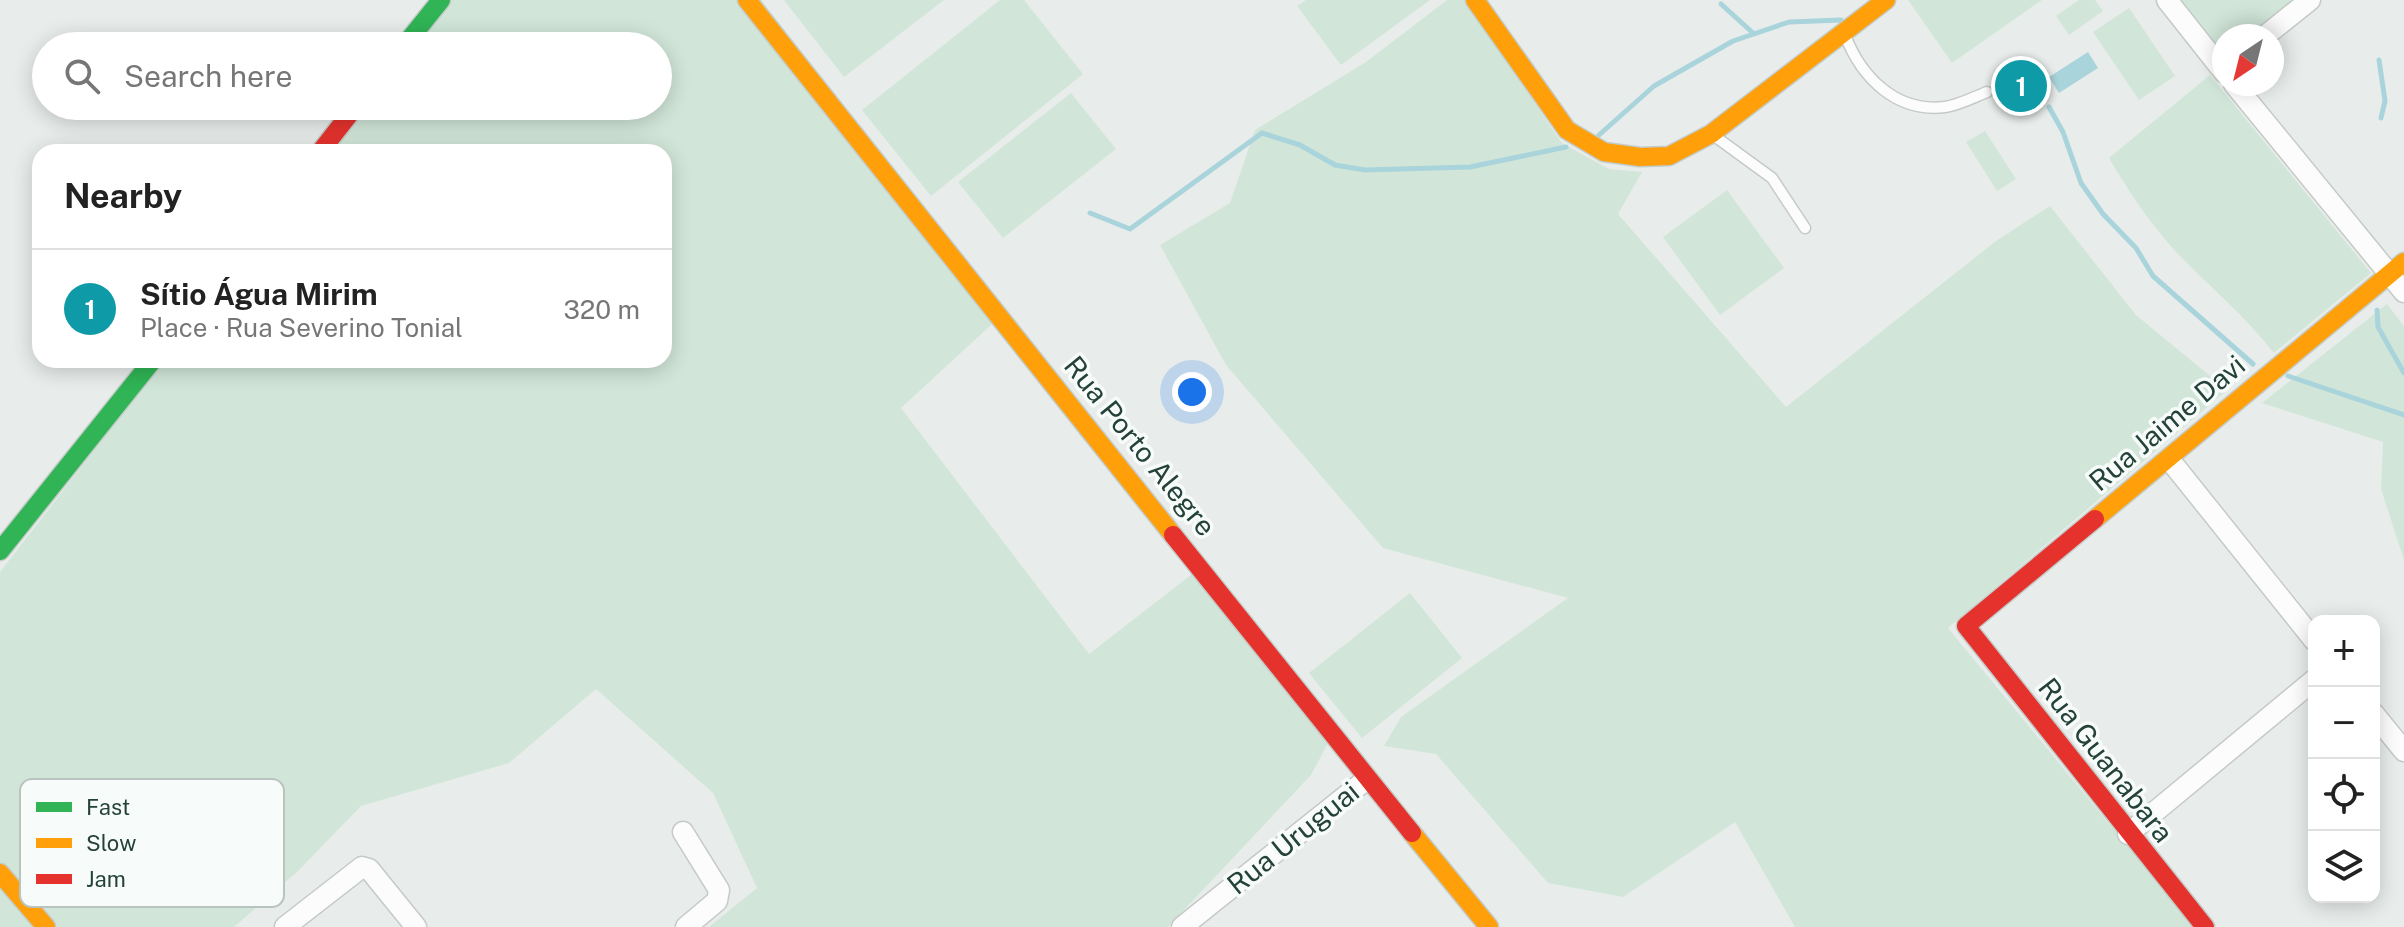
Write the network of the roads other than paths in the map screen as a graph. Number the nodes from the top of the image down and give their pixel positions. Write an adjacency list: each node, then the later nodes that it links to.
1 (441, 0): 8 (street)
2 (747, 0): 27 (street, Rua Porto Alegre)
3 (1475, 0): 14 (street)
4 (1886, 0): 9 (street)
5 (2167, 0): 10 (street)
6 (2310, 0): 7 (street)
7 (2280, 24)
8 (415, 32)
9 (1845, 35): 11 (lane); 14 (street)
10 (2212, 56)
11 (1987, 92)
12 (2245, 96): 17 (street)
13 (345, 120): 15 (street)
14 (1711, 134): 16 (lane)
15 (326, 144)
16 (1805, 228)
17 (2397, 268): 18 (street); 20 (street, Rua Jaime Davi)
18 (2404, 292)
19 (147, 368): 21 (street)
20 (2169, 459): 22 (street, Rua Jaime Davi); 23 (street)
21 (0, 551)
22 (1966, 626): 29 (street, Rua Guanabara)
23 (2308, 633)
24 (2308, 685): 29 (street)
25 (2380, 721): 26 (street)
26 (2404, 751)
27 (1367, 779): 37 (street, Rua Uruguai); 38 (street, Rua Porto Alegre)
28 (683, 832): 36 (street)
29 (2128, 834): 39 (street, Rua Guanabara)
30 (0, 873): 31 (street)
31 (20, 896)
32 (29, 907): 33 (street)
33 (46, 927)
34 (285, 927): 35 (street)
35 (416, 927)
36 (686, 927)
37 (1182, 927)
38 (1489, 927)
39 (2205, 927)

